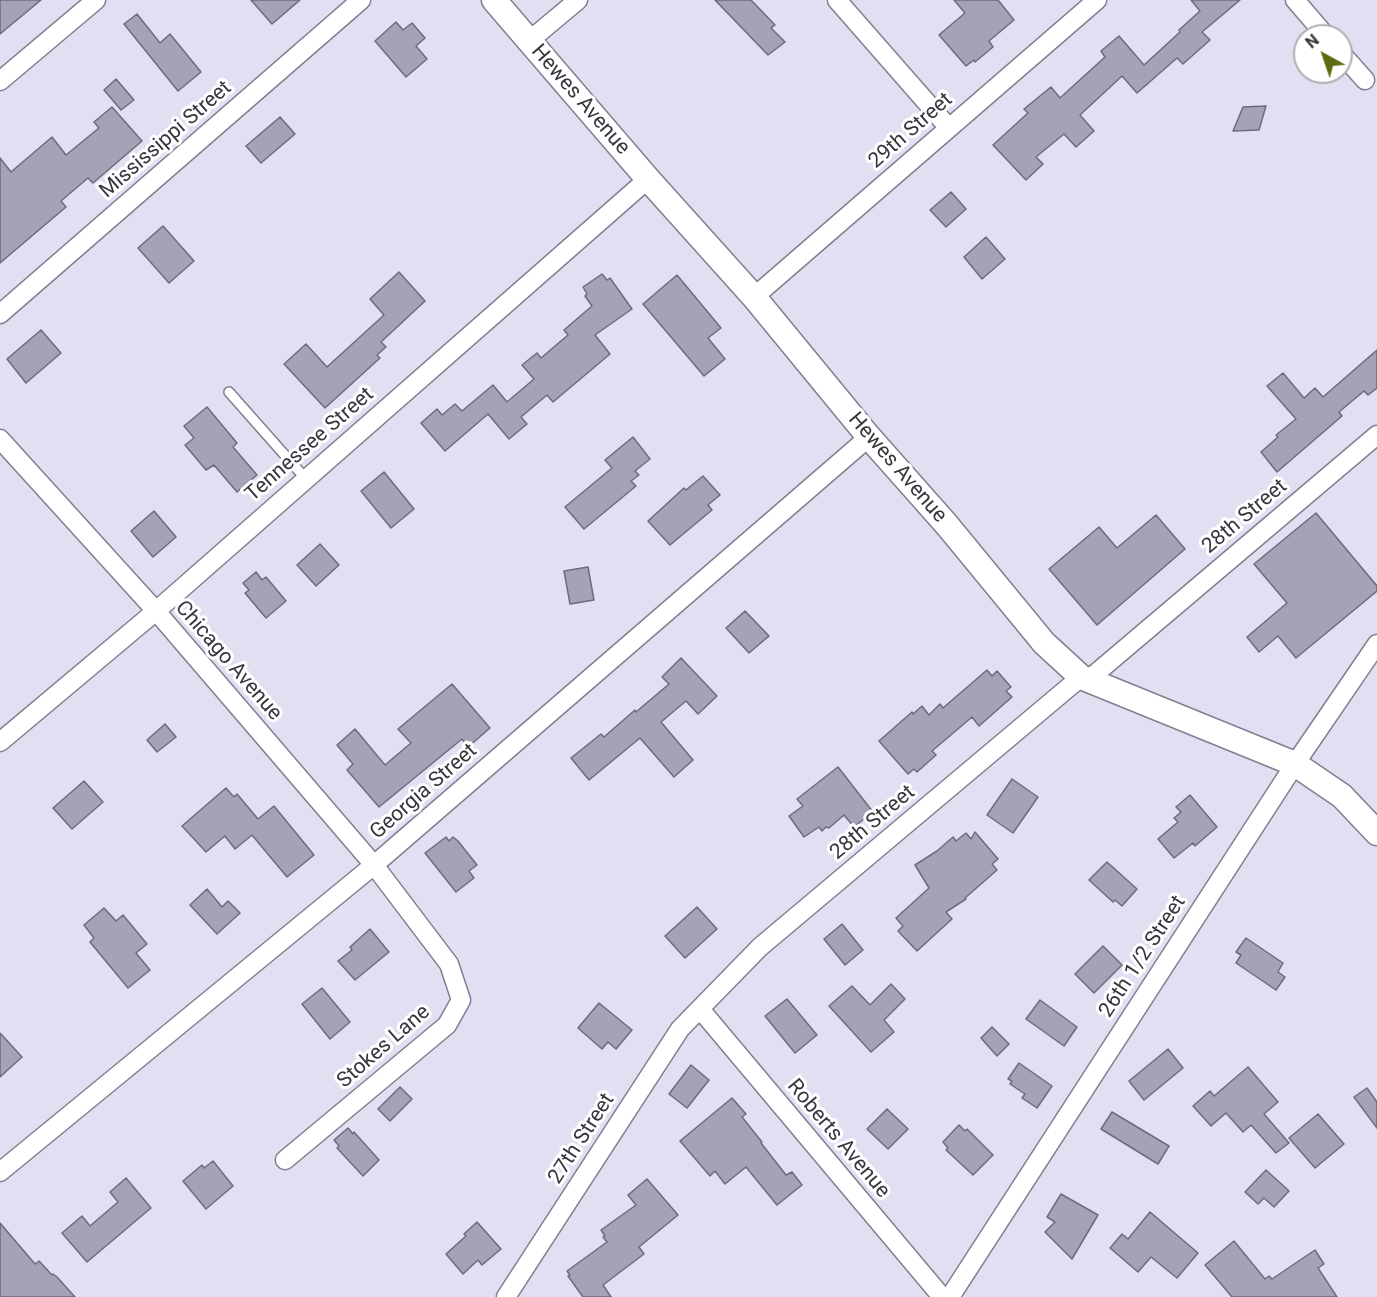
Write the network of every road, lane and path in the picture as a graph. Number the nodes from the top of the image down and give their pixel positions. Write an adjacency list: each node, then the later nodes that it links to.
1 (96, 0): 12 (street)
2 (361, 0): 16 (street, Mississippi Street)
3 (494, 0): 9 (main road, Hewes Avenue)
4 (578, 0): 9 (street)
5 (837, 0): 13 (street)
6 (1097, 0): 13 (street, 29th Street)
7 (1295, 0): 8 (street)
8 (1316, 24)
9 (529, 41): 14 (main road, Hewes Avenue)
10 (1353, 66): 11 (street)
11 (1365, 80)
12 (0, 81)
13 (949, 128): 15 (street, 29th Street)
14 (648, 179): 15 (main road, Hewes Avenue); 21 (street, Tennessee Street)
15 (754, 297): 19 (main road, Hewes Avenue)
16 (0, 314)
17 (229, 392): 21 (lane)
18 (1377, 435): 24 (street, 28th Street)
19 (869, 437): 24 (main road, Hewes Avenue); 28 (street, Georgia Street)
20 (0, 439): 22 (street, Chicago Avenue)
21 (306, 479): 22 (street, Tennessee Street)
22 (156, 611): 25 (street, Tennessee Street); 28 (street, Chicago Avenue)
23 (1377, 644): 26 (street, 26th 1/2 Street)
24 (1085, 679): 26 (main road, Hewes Avenue); 30 (street, 28th Street)
25 (0, 742)
26 (1294, 764): 27 (main road, Hewes Avenue); 35 (street, 26th 1/2 Street)
27 (1377, 833)
28 (374, 865): 29 (street, Chicago Avenue); 32 (street, Georgia Street)
29 (415, 919): 31 (street, Stokes Lane)
30 (700, 1009): 33 (street, 27th Street); 34 (street, Roberts Avenue)
31 (285, 1160)
32 (0, 1172)
33 (506, 1297)
34 (942, 1297)
35 (950, 1297)

